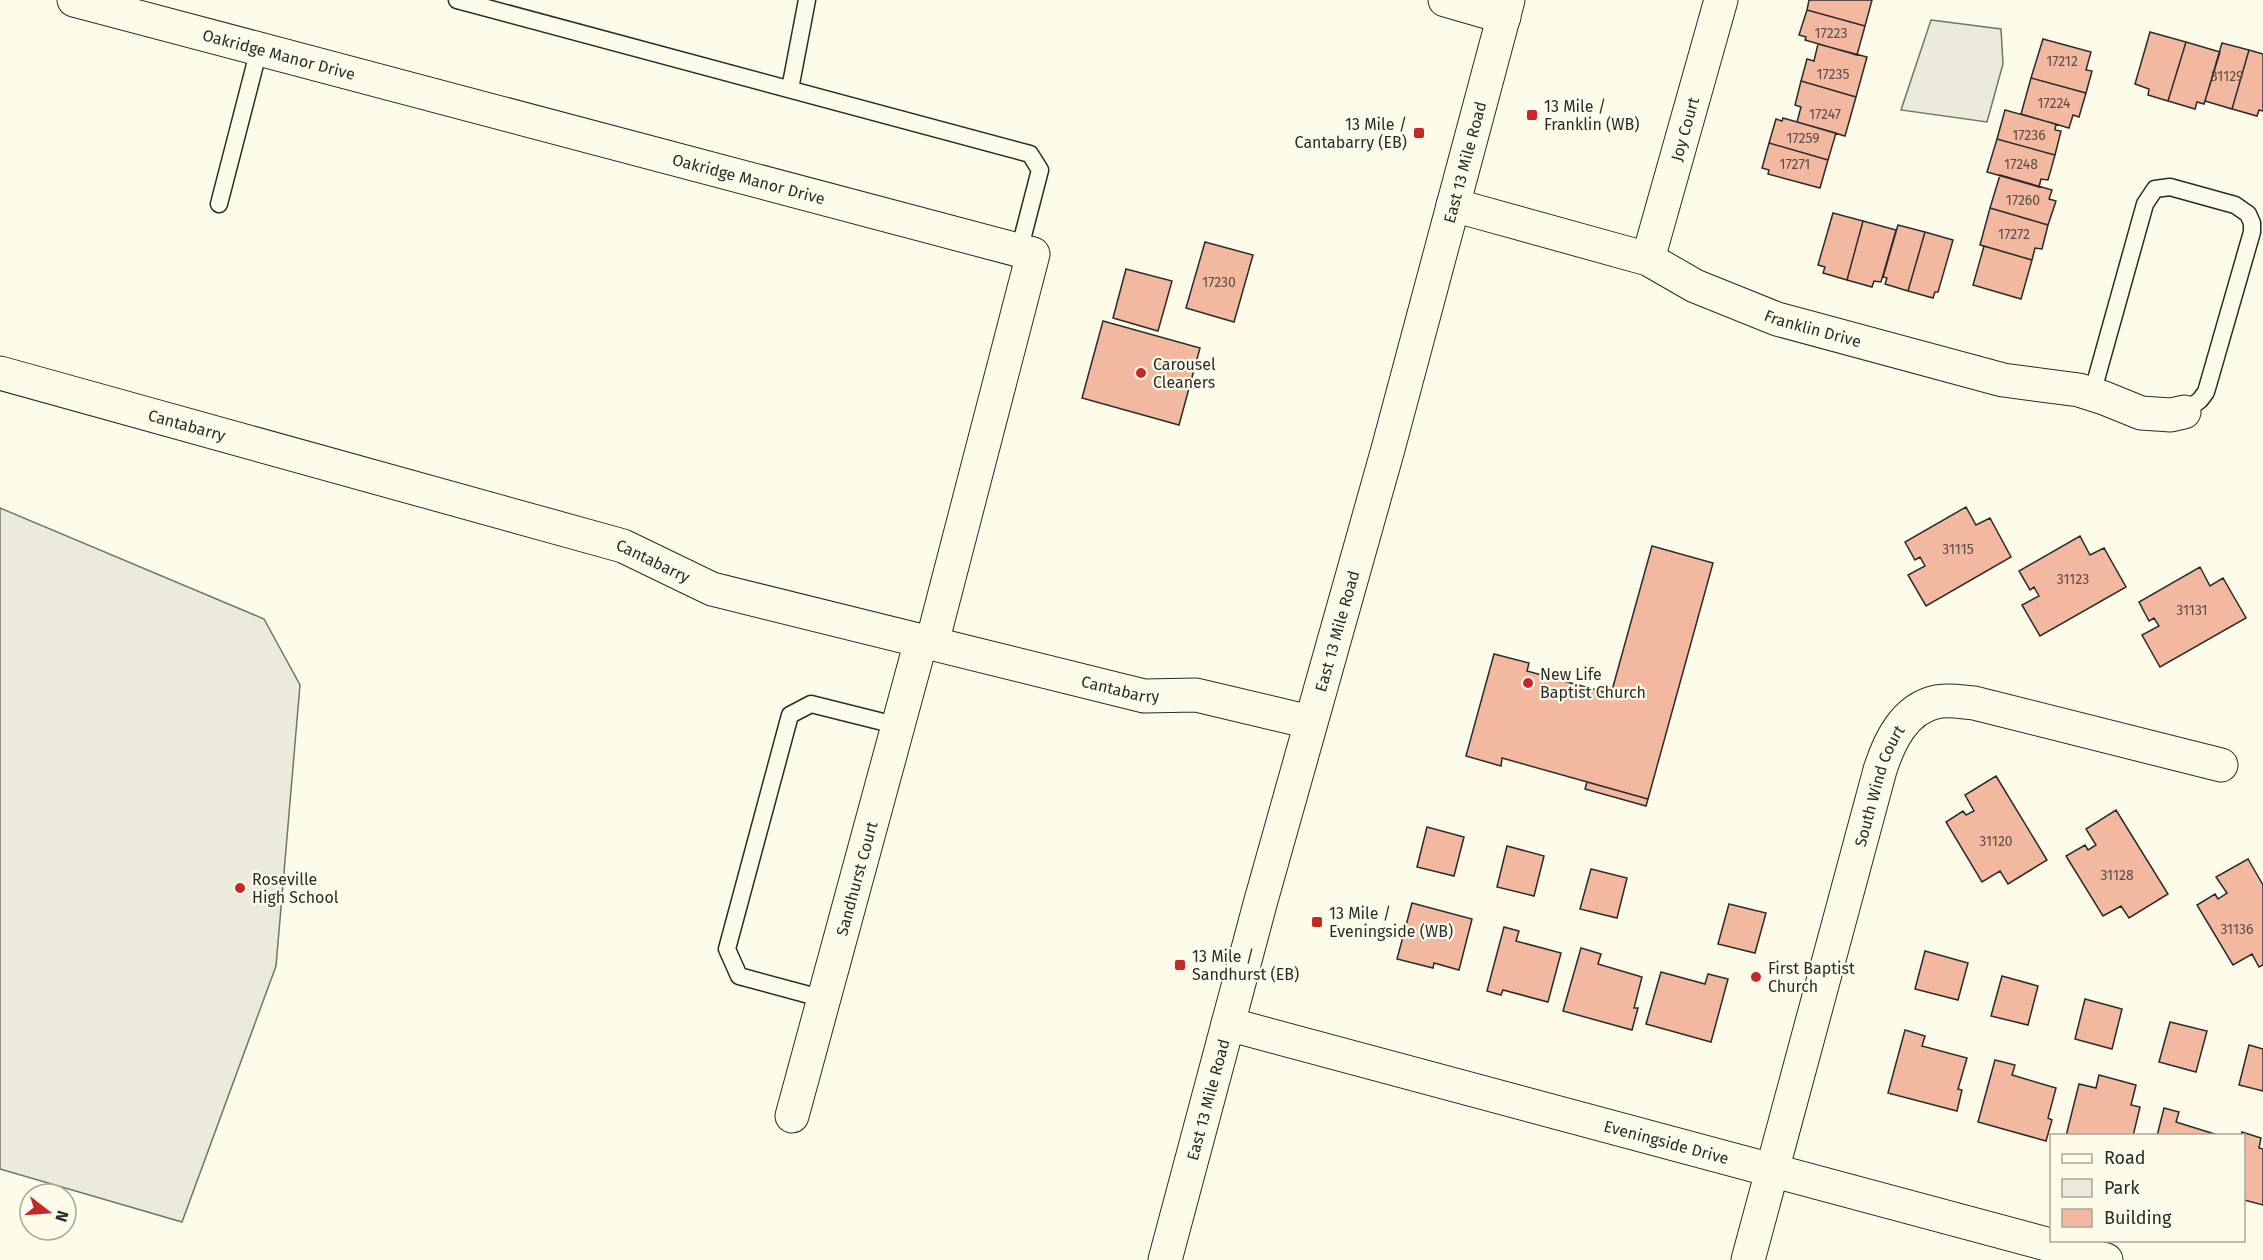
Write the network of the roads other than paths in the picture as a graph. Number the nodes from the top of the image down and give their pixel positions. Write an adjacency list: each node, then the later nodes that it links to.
1 (74, 0): 7 (street, Oakridge Manor Drive)
2 (458, 0): 8 (lane)
3 (807, 0): 8 (lane)
4 (1446, 0): 6 (street)
5 (1721, 0): 12 (street, Joy Court)
6 (1506, 8): 10 (street, East 13 Mile Road)
7 (259, 49): 9 (lane); 11 (street, Oakridge Manor Drive)
8 (790, 89): 11 (lane)
9 (219, 204)
10 (1453, 206): 12 (street, Franklin Drive); 17 (street, East 13 Mile Road)
11 (1019, 250): 16 (street)
12 (1648, 260): 14 (street, Franklin Drive)
13 (0, 374): 16 (street, Cantabarry)
14 (2092, 394): 15 (street, Franklin Drive); 15 (lane)
15 (2184, 412)
16 (927, 642): 17 (street, Cantabarry); 18 (street, Sandhurst Court)
17 (1310, 722): 21 (street, East 13 Mile Road)
18 (899, 726): 20 (street, Sandhurst Court); 20 (lane)
19 (2221, 765): 23 (street, South Wind Court)
20 (824, 999): 22 (street, Sandhurst Court)
21 (1228, 1024): 23 (street, Eveningside Drive); 24 (street, East 13 Mile Road)
22 (792, 1116)
23 (1771, 1170): 25 (street, South Wind Court); 26 (street, Eveningside Drive)
24 (1165, 1260)
25 (1748, 1260)
26 (2106, 1260)

